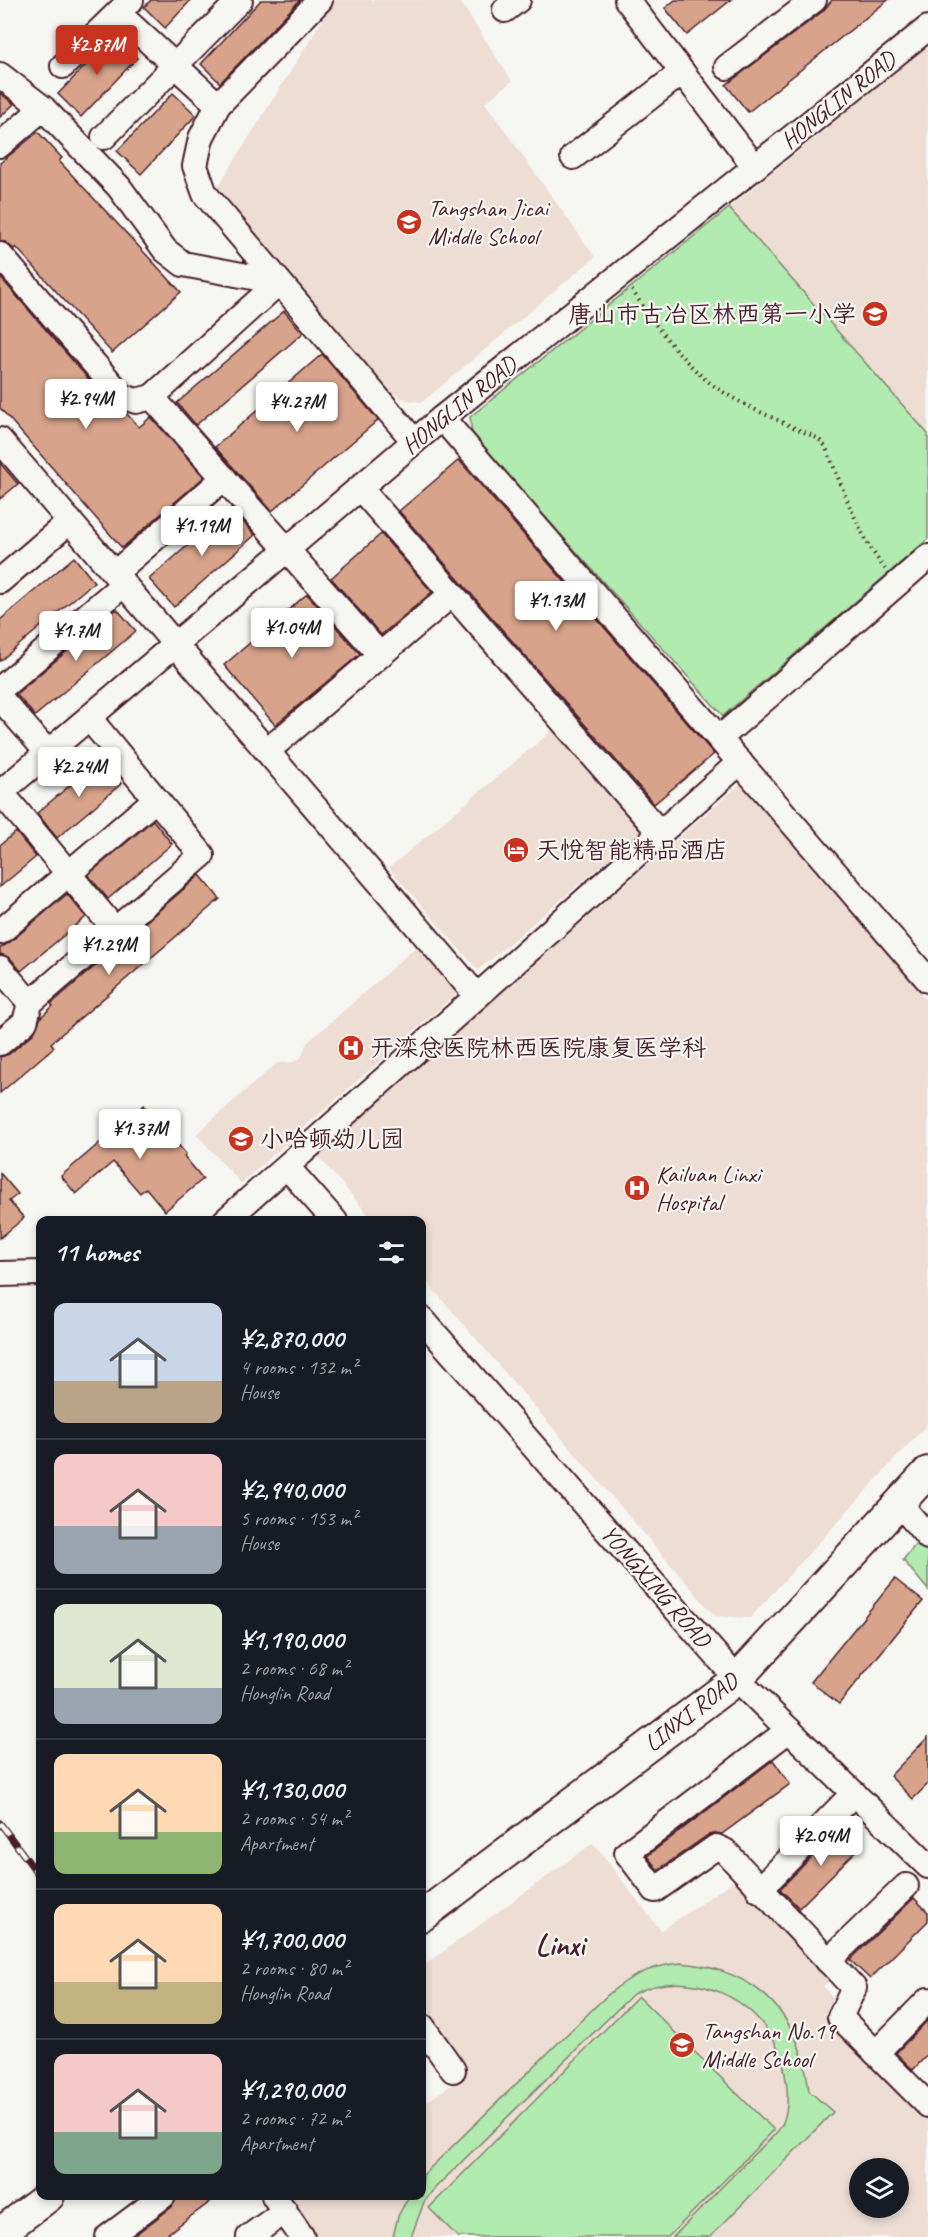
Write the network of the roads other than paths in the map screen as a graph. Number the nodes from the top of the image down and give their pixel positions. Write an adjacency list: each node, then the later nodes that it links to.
1 (240, 0): 8 (street)
2 (320, 0): 12 (street)
3 (627, 0): 10 (street)
4 (814, 0): 9 (street)
5 (124, 7): 7 (street); 8 (street)
6 (928, 28): 17 (street, HONGLIN ROAD)
7 (63, 66)
8 (176, 66): 12 (street); 14 (street)
9 (726, 67)
10 (682, 72): 16 (street); 17 (street)
11 (0, 75): 13 (street)
12 (218, 105): 19 (street)
13 (43, 108): 15 (street); 19 (street)
14 (104, 137)
15 (0, 145)
16 (573, 157)
17 (755, 167): 21 (street, HONGLIN ROAD)
18 (0, 255): 20 (street)
19 (279, 282): 20 (street); 23 (street)
20 (152, 397): 24 (street)
21 (442, 418): 23 (street, HONGLIN ROAD); 37 (street)
22 (0, 440): 26 (street)
23 (414, 441): 25 (street, HONGLIN ROAD)
24 (224, 478): 27 (street); 29 (street)
25 (360, 488): 27 (street, HONGLIN ROAD); 31 (street)
26 (70, 521): 29 (street); 30 (street)
27 (287, 550): 32 (street, HONGLIN ROAD); 33 (street)
28 (928, 557): 37 (street)
29 (120, 579): 32 (street); 34 (street)
30 (0, 581)
31 (452, 594): 33 (street); 43 (street)
32 (176, 644): 36 (street, HONGLIN ROAD); 38 (street)
33 (380, 655): 38 (street)
34 (0, 690)
35 (0, 699): 39 (street)
36 (89, 718): 39 (street, HONGLIN ROAD); 42 (street)
37 (720, 738): 40 (street)
38 (267, 751): 49 (street)
39 (48, 753): 41 (street, HONGLIN ROAD)
40 (740, 762): 43 (street); 48 (street)
41 (0, 792): 44 (street)
42 (156, 800): 44 (street); 45 (street)
43 (660, 833): 49 (street)
44 (68, 874): 45 (street); 46 (street)
45 (115, 930): 50 (street)
46 (0, 932)
47 (0, 968): 50 (street)
48 (928, 980)
49 (477, 996): 52 (street)
50 (30, 1003): 51 (street)
51 (0, 1043)
52 (287, 1167): 53 (street); 54 (street)
53 (231, 1216)
54 (331, 1216)
55 (36, 1273): 56 (street)
56 (0, 1274)
57 (426, 1324): 61 (street, YONGXING ROAD)
58 (928, 1472): 59 (main road, LINXI ROAD)
59 (900, 1504): 60 (street); 61 (main road, LINXI ROAD)
60 (928, 1538)
61 (737, 1679): 62 (street, YONGXING ROAD); 67 (main road, LINXI ROAD)
62 (789, 1730): 63 (street, YONGXING ROAD); 66 (street)
63 (854, 1794): 64 (street, YONGXING ROAD); 66 (street)
64 (928, 1866)
65 (906, 1886): 68 (street)
66 (759, 1890): 68 (street)
67 (426, 1913)
68 (828, 1961): 71 (street)
69 (928, 2000): 71 (street)
70 (426, 2032): 72 (street)
71 (876, 2053): 73 (street)
72 (453, 2070)
73 (928, 2105)
74 (43, 2200): 77 (main road)
75 (158, 2200): 78 (street)
76 (279, 2204): 79 (street); 80 (street)
77 (0, 2232)
78 (108, 2237)
79 (249, 2237)
80 (302, 2237)

